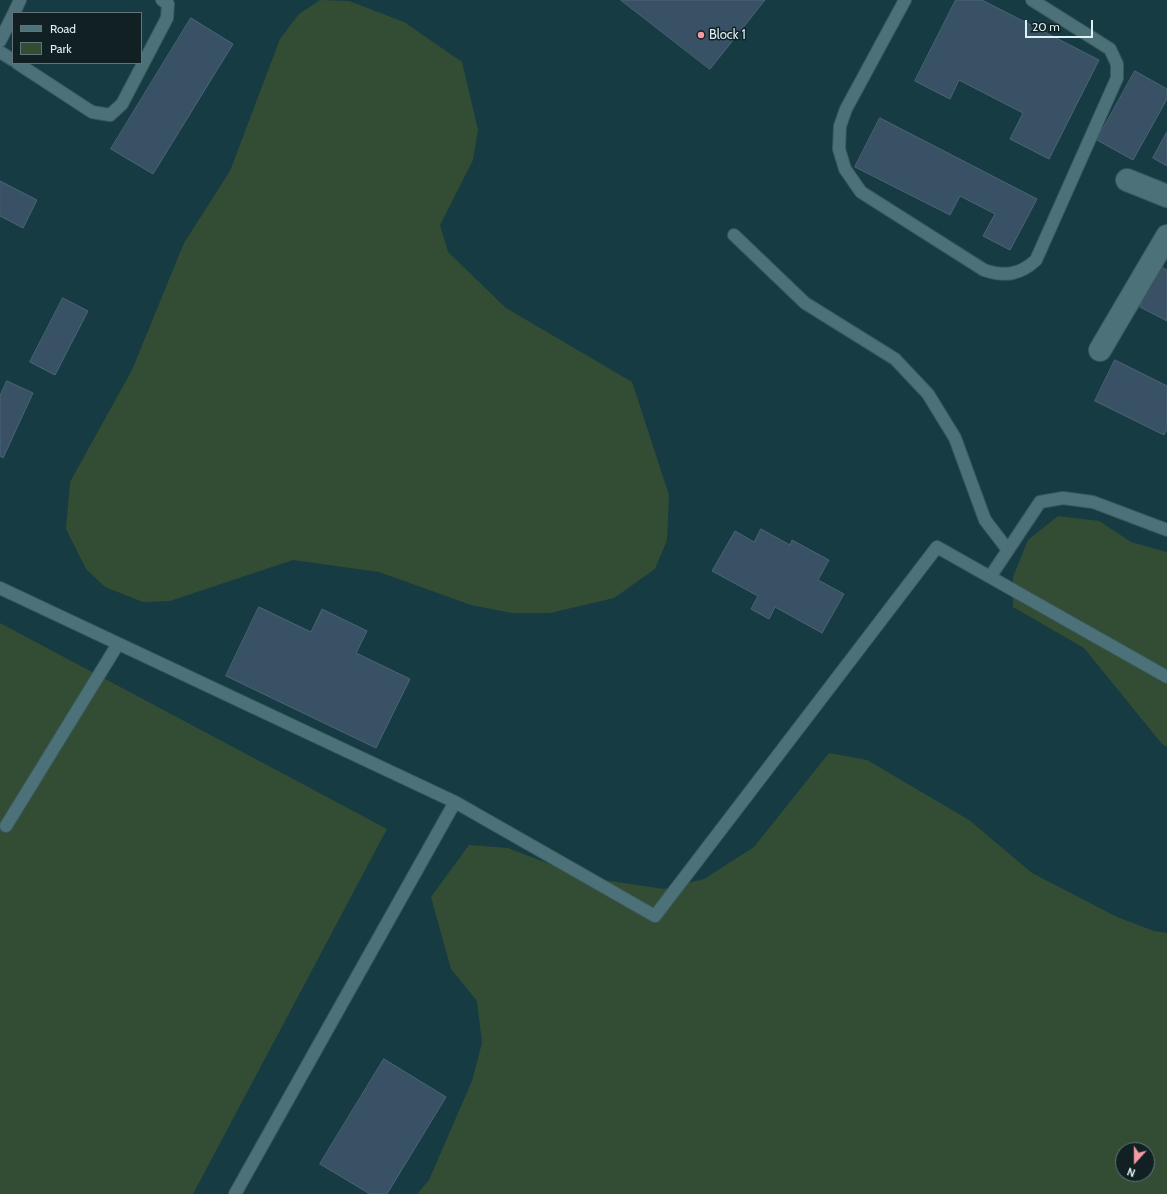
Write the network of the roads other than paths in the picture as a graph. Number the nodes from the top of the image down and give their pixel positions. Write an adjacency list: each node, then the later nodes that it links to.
1 (20, 0): 5 (lane)
2 (162, 0): 10 (lane)
3 (905, 0): 4 (lane)
4 (1032, 0)
5 (14, 12)
6 (12, 16): 7 (lane)
7 (0, 41)
8 (0, 52): 9 (lane)
9 (12, 59)
10 (19, 64)
11 (1127, 180): 12 (street)
12 (1167, 196)
13 (734, 235): 17 (lane)
14 (1167, 236): 15 (street)
15 (1100, 350)
16 (1167, 530): 17 (lane)
17 (1008, 550): 18 (lane)
18 (990, 577): 21 (lane); 22 (lane)
19 (0, 588): 20 (lane)
20 (118, 644): 22 (lane); 23 (lane)
21 (1167, 677)
22 (455, 802): 24 (lane)
23 (6, 826)
24 (235, 1194)

